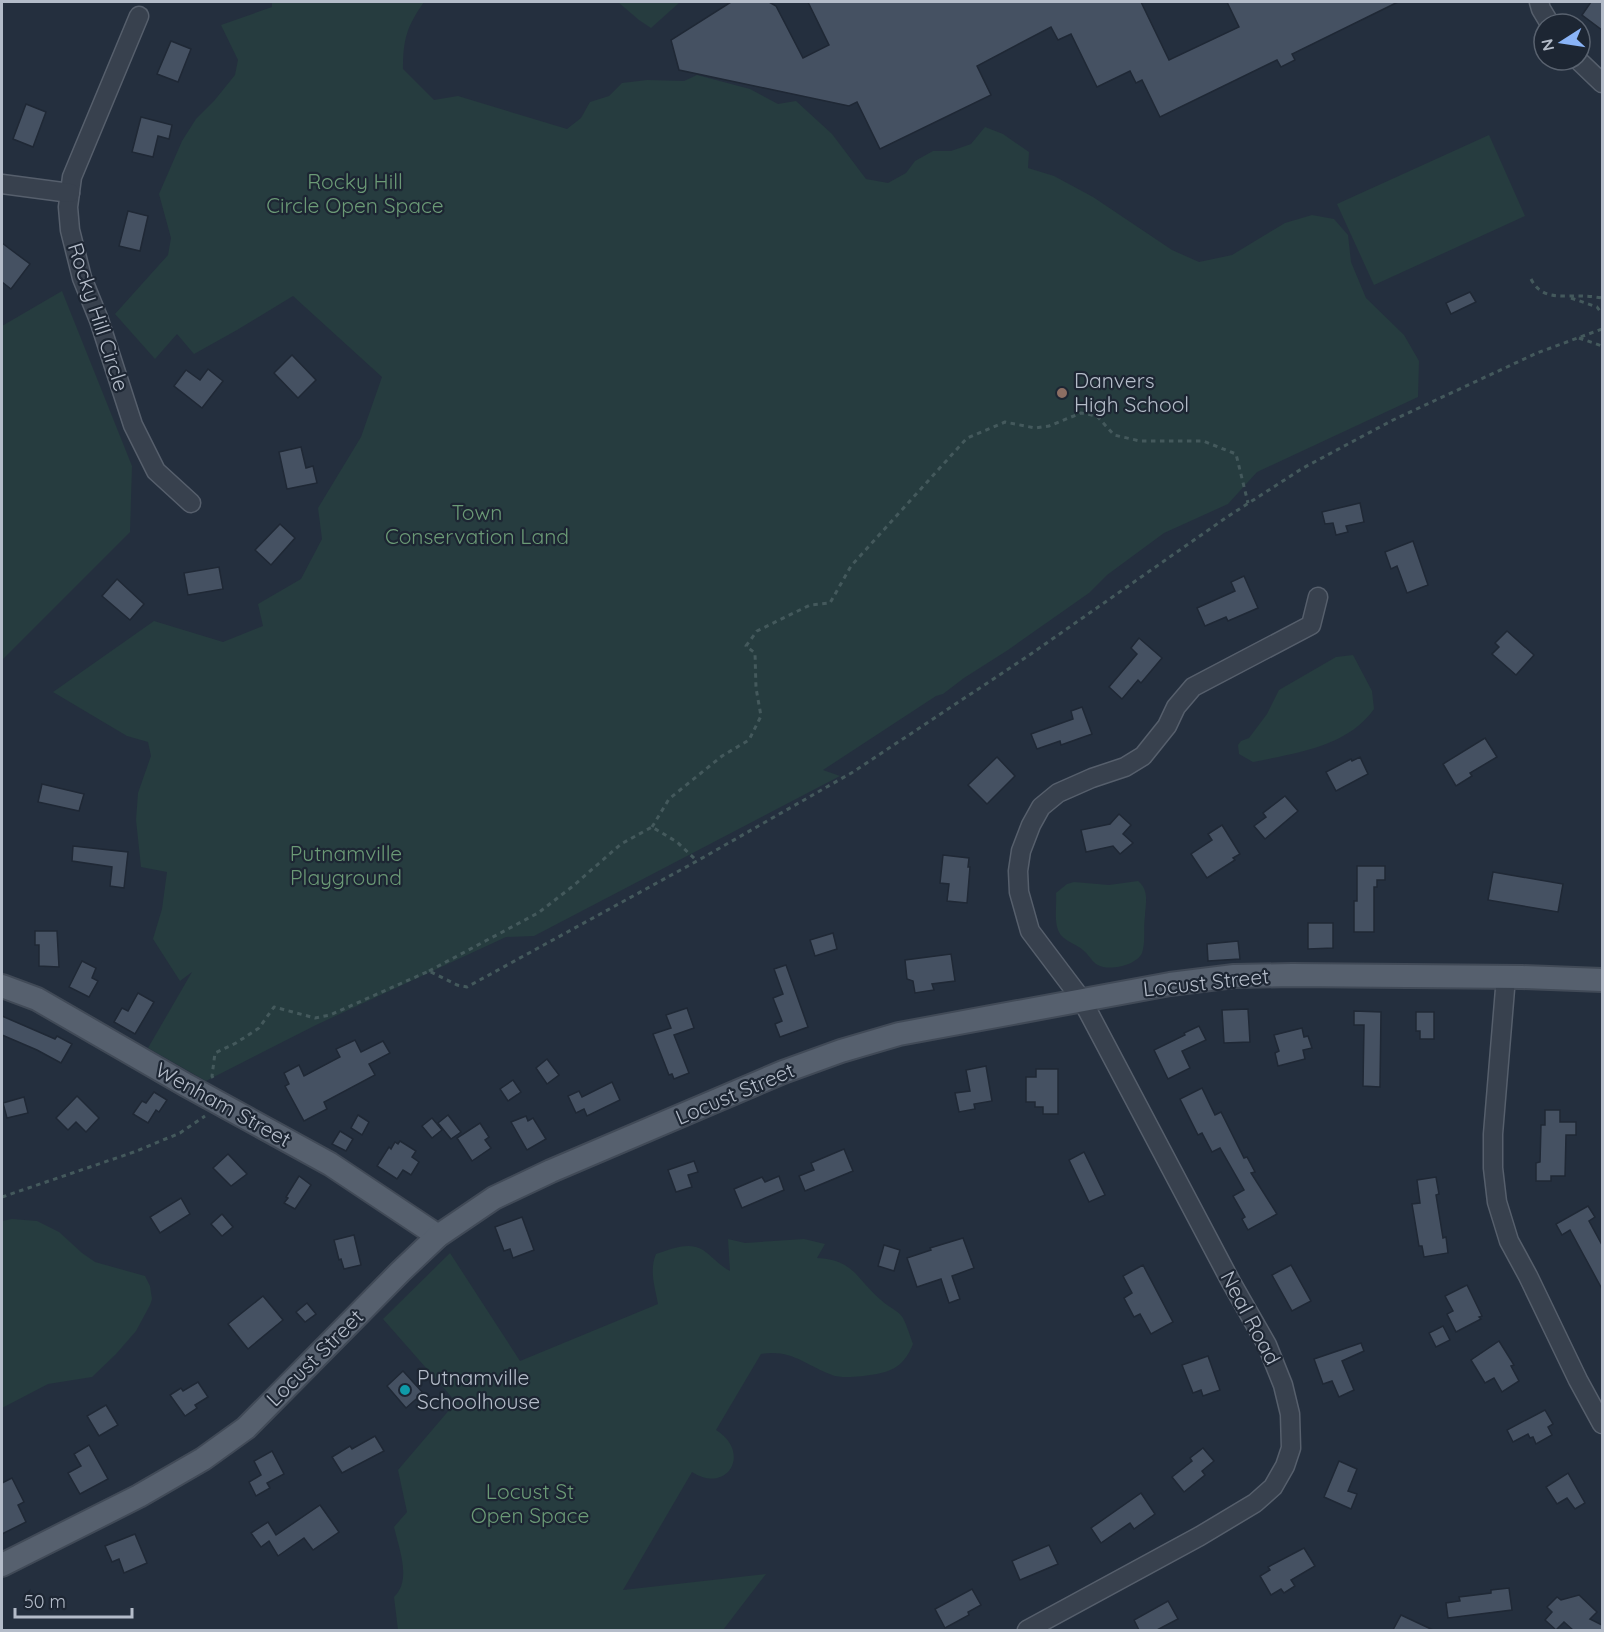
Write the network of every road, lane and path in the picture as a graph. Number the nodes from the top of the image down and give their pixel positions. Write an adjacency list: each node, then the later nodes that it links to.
1 (139, 16): 5 (street, Rocky Hill Circle)
2 (1590, 72): 3 (street)
3 (1602, 84)
4 (2, 184): 5 (street)
5 (70, 193): 13 (street, Rocky Hill Circle)
6 (1531, 279): 7 (path)
7 (1570, 297): 8 (path); 9 (path)
8 (1602, 298)
9 (1602, 314)
10 (1602, 329): 11 (path)
11 (1579, 338): 12 (path); 14 (path)
12 (1602, 346)
13 (191, 503)
14 (1248, 503): 16 (path); 17 (path)
15 (1318, 597): 22 (street, Neal Road)
16 (652, 827): 17 (path); 18 (path)
17 (697, 861): 18 (path)
18 (429, 971): 23 (path)
19 (1506, 977): 20 (main road, Locust Street); 22 (main road, Locust Street); 26 (street)
20 (1602, 980)
21 (2, 986): 23 (main road, Wenham Street)
22 (1082, 1000): 25 (main road, Locust Street); 28 (street, Neal Road)
23 (214, 1101): 24 (path); 25 (main road, Wenham Street)
24 (2, 1197)
25 (438, 1236): 27 (main road, Locust Street)
26 (1602, 1424)
27 (2, 1565)
28 (1027, 1630)

